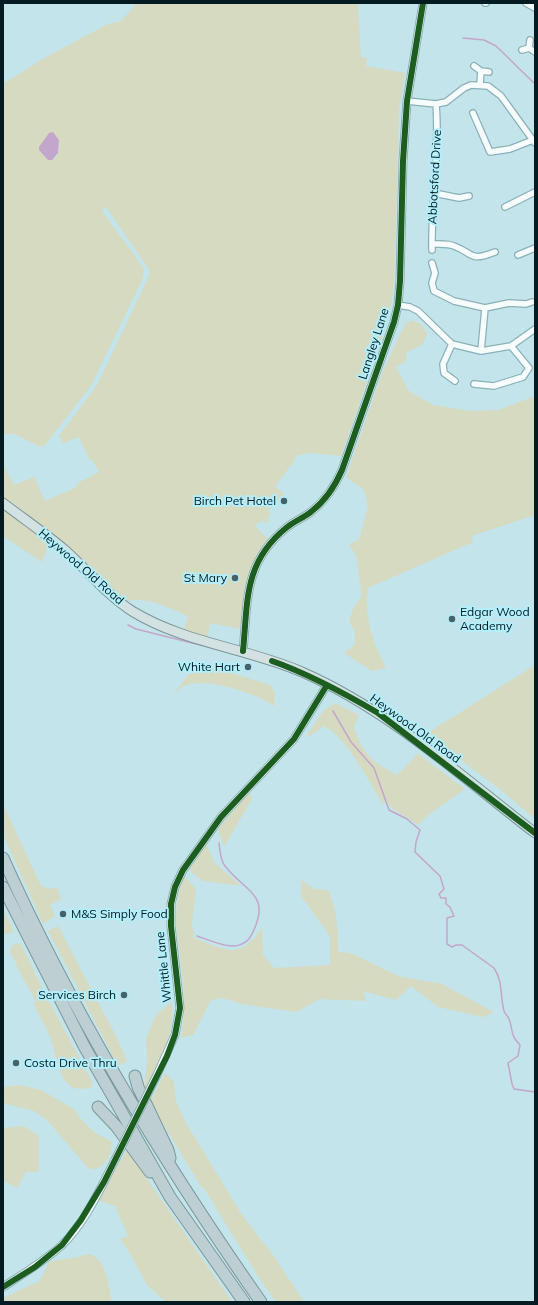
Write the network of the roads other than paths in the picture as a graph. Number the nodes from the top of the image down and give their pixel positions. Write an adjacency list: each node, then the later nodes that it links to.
1 (423, 3): 12 (street, Langley Lane)
2 (526, 3): 3 (street)
3 (535, 8)
4 (530, 40): 5 (street)
5 (529, 48): 6 (street); 7 (street)
6 (522, 50)
7 (535, 52)
8 (474, 66): 9 (street)
9 (481, 71): 10 (street); 11 (street)
10 (488, 72)
11 (480, 84): 13 (street); 15 (street)
12 (407, 101): 13 (street); 27 (street, Langley Lane)
13 (436, 104): 17 (street, Abbotsford Drive)
14 (473, 113): 15 (street)
15 (534, 142)
16 (535, 192): 19 (street)
17 (434, 193): 18 (street); 20 (street, Abbotsford Drive)
18 (469, 196)
19 (505, 207)
20 (432, 244): 22 (street, Abbotsford Drive); 23 (street)
21 (535, 248): 24 (street)
22 (432, 250)
23 (495, 252)
24 (518, 255)
25 (432, 263): 28 (street)
26 (532, 302): 28 (street)
27 (398, 305): 30 (street); 36 (street, Langley Lane)
28 (485, 308): 32 (street)
29 (535, 329): 31 (street)
30 (452, 344): 32 (street); 33 (street)
31 (511, 346): 32 (street); 34 (street)
32 (481, 351)
33 (455, 381)
34 (474, 384)
35 (3, 503): 36 (main road, Heywood Old Road)
36 (243, 651): 37 (main road, Heywood Old Road)
37 (327, 685): 38 (main road, Heywood Old Road); 45 (street, Whittle Lane, bridge)
38 (535, 833)
39 (3, 858): 43 (highway)
40 (3, 887): 44 (highway)
41 (135, 1076): 43 (highway)
42 (98, 1107): 44 (highway)
43 (172, 1171): 47 (highway)
44 (170, 1197): 46 (highway)
45 (3, 1287)
46 (244, 1302)
47 (261, 1302)

